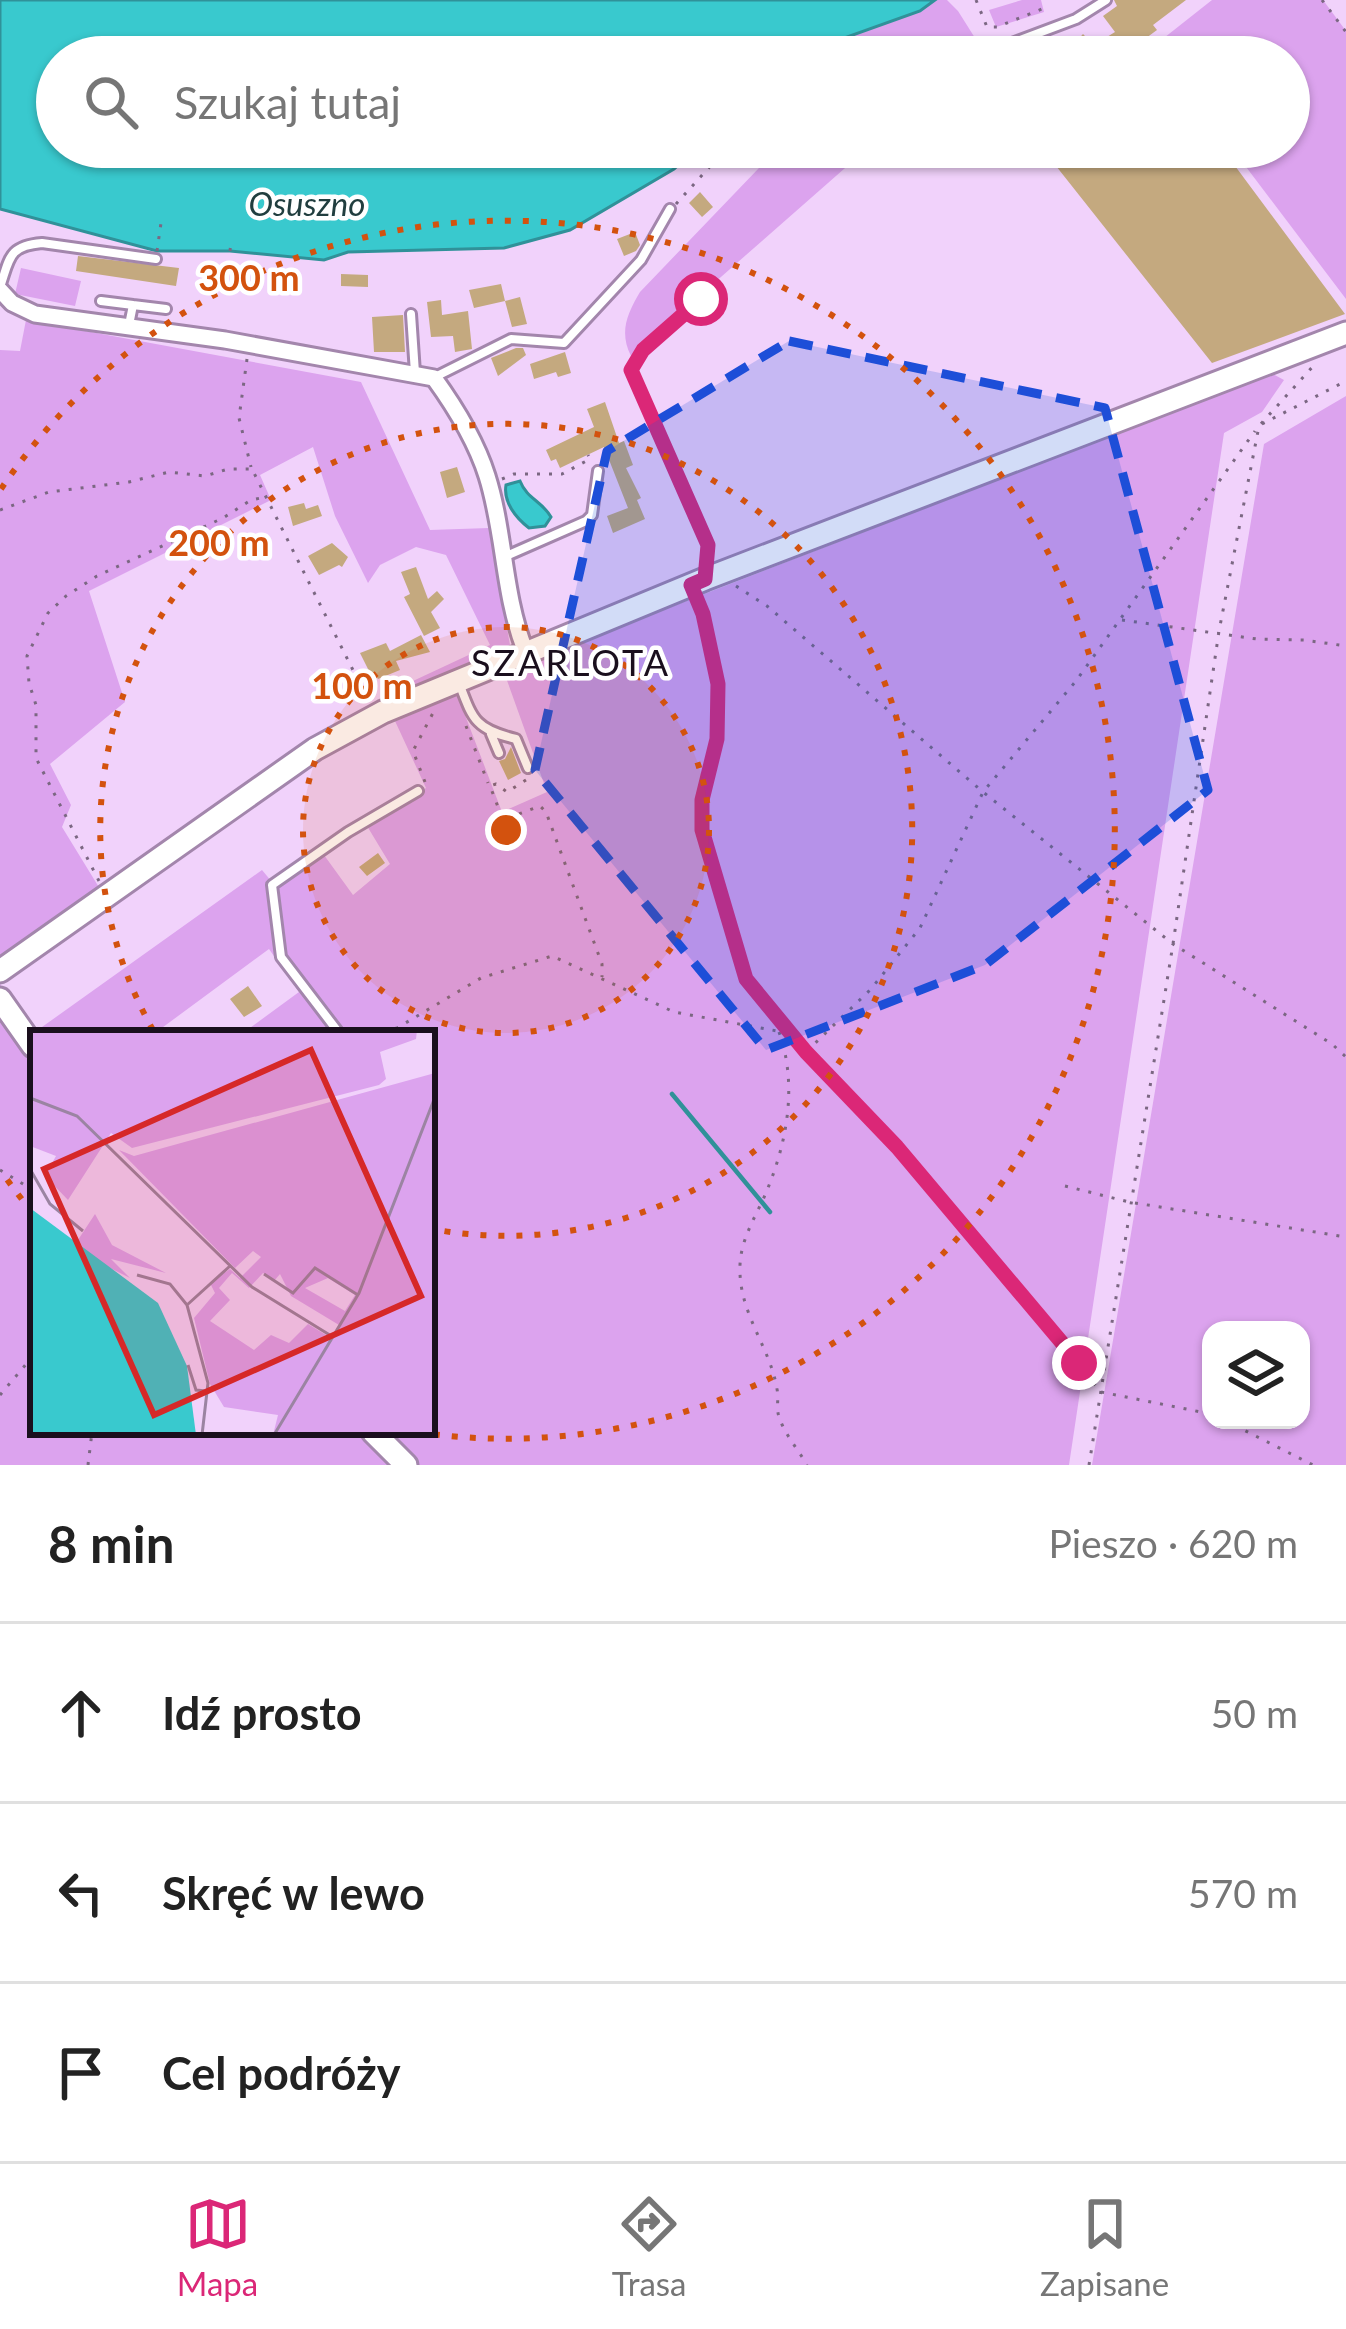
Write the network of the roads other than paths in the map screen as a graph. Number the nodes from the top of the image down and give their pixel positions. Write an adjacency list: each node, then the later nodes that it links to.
1 (1106, 0): 2 (lane)
2 (1031, 36)
3 (670, 209): 13 (lane)
4 (152, 254): 5 (lane)
5 (0, 288): 10 (street)
6 (101, 301): 7 (lane)
7 (133, 305): 8 (lane); 10 (lane)
8 (166, 309)
9 (412, 314): 12 (lane)
10 (129, 327): 12 (street)
11 (1344, 334): 16 (street)
12 (415, 374): 13 (street)
13 (434, 378): 15 (street)
14 (598, 471): 15 (lane)
15 (502, 557): 16 (street)
16 (525, 650): 17 (street)
17 (453, 681): 18 (lane); 22 (street)
18 (490, 733): 19 (lane); 20 (lane)
19 (499, 752)
20 (528, 768)
21 (418, 791): 24 (lane)
22 (0, 971)
23 (0, 1000): 25 (street)
24 (337, 1030)
25 (30, 1042)
26 (376, 1435): 27 (street)
27 (406, 1465)

